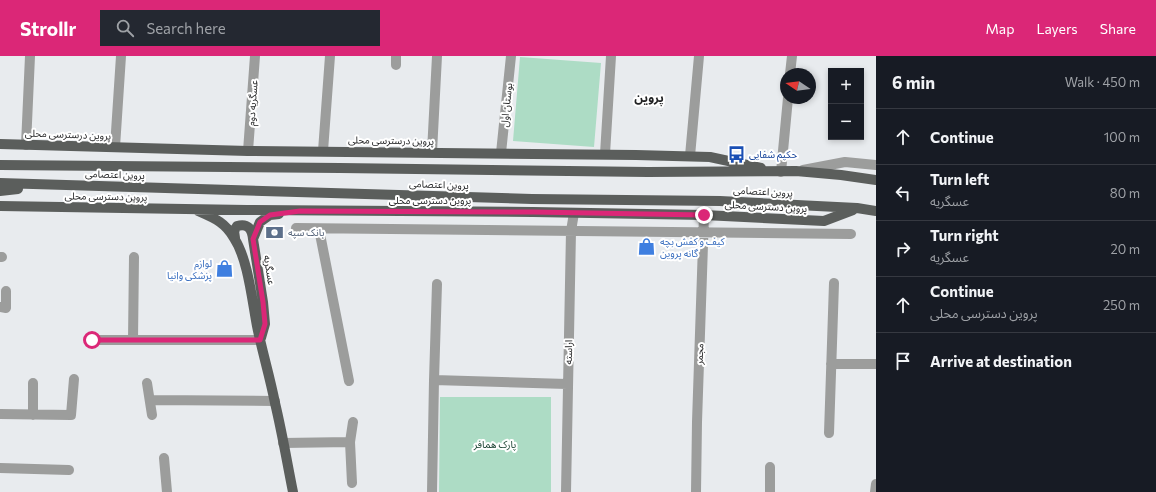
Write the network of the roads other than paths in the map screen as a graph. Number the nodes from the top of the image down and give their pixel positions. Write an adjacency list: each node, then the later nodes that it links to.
1 (30, 56): 13 (street)
2 (121, 56): 14 (street)
3 (255, 56): 15 (street, عسگریه دوم)
4 (330, 56): 16 (street)
5 (437, 56): 17 (street)
6 (511, 56): 18 (street, بوستان اول)
7 (611, 56): 19 (street)
8 (699, 56): 20 (street)
9 (792, 56): 10 (street)
10 (791, 68)
11 (787, 104): 26 (street)
12 (0, 144): 13 (main road, پروین درسترسی محلی)
13 (26, 145): 14 (main road, پروین درسترسی محلی)
14 (115, 147): 15 (main road, پروین درسترسی محلی)
15 (248, 151): 16 (main road, پروین درسترسی محلی)
16 (324, 151): 17 (main road, پروین درسترسی محلی)
17 (432, 152): 18 (main road, پروین درسترسی محلی)
18 (501, 153): 19 (main road, پروین درسترسی محلی)
19 (605, 154): 20 (main road, پروین درسترسی محلی)
20 (690, 156): 26 (main road, پروین درسترسی محلی)
21 (0, 159): 24 (main road)
22 (0, 165): 24 (main road)
23 (876, 165): 25 (street)
24 (47, 166): 26 (main road, پروین اعتصامی)
25 (796, 171): 26 (main road, پروین اعتصامی); 27 (main road, پروین اعتصامی)
26 (781, 172)
27 (876, 180)
28 (0, 183): 29 (main road, پروین اعتصامی)
29 (53, 185): 30 (main road); 32 (main road, پروین اعتصامی)
30 (0, 191)
31 (0, 206): 33 (main road, پروین دسترسی محلی)
32 (857, 208): 35 (main road, پروین اعتصامی); 37 (main road, پروین دسترسی محلی)
33 (195, 209): 34 (main road, پروین دسترسی محلی); 43 (main road, عسگریه)
34 (300, 211): 36 (main road, پروین دسترسی محلی); 44 (main road)
35 (876, 211)
36 (574, 213): 37 (main road, پروین دسترسی محلی); 40 (street, اراسته)
37 (704, 215): 41 (street, مجمر)
38 (296, 228): 39 (street)
39 (319, 229): 40 (street); 57 (street)
40 (571, 231): 41 (street); 60 (street, اراسته)
41 (704, 233): 42 (street); 80 (street, مجمر)
42 (851, 234)
43 (234, 238): 44 (main road); 52 (main road, عسگریه)
44 (253, 239): 52 (main road, عسگریه)
45 (134, 257): 51 (street)
46 (834, 283): 53 (street)
47 (437, 284): 56 (street)
48 (6, 291): 49 (street)
49 (0, 307)
50 (92, 340): 51 (street)
51 (133, 340): 52 (street)
52 (260, 340): 62 (main road, عسگریه)
53 (831, 364): 54 (street); 67 (street)
54 (876, 364)
55 (74, 379): 64 (street)
56 (434, 380): 60 (street); 78 (street)
57 (349, 381)
58 (33, 383): 64 (street)
59 (147, 383): 61 (street)
60 (568, 384): 79 (street, اراسته)
61 (150, 400): 62 (street); 65 (street)
62 (275, 401): 69 (main road, عسگریه)
63 (0, 414): 64 (street)
64 (33, 415)
65 (152, 415)
66 (353, 422): 68 (street)
67 (829, 433)
68 (350, 442): 69 (street); 74 (street)
69 (283, 443): 77 (main road, عسگریه)
70 (164, 458): 76 (street)
71 (770, 467): 81 (street)
72 (0, 468): 73 (street)
73 (69, 470)
74 (352, 482)
75 (876, 484): 82 (street)
76 (167, 492)
77 (294, 492)
78 (432, 492)
79 (566, 492)
80 (696, 492)
81 (770, 492)
82 (875, 492)

